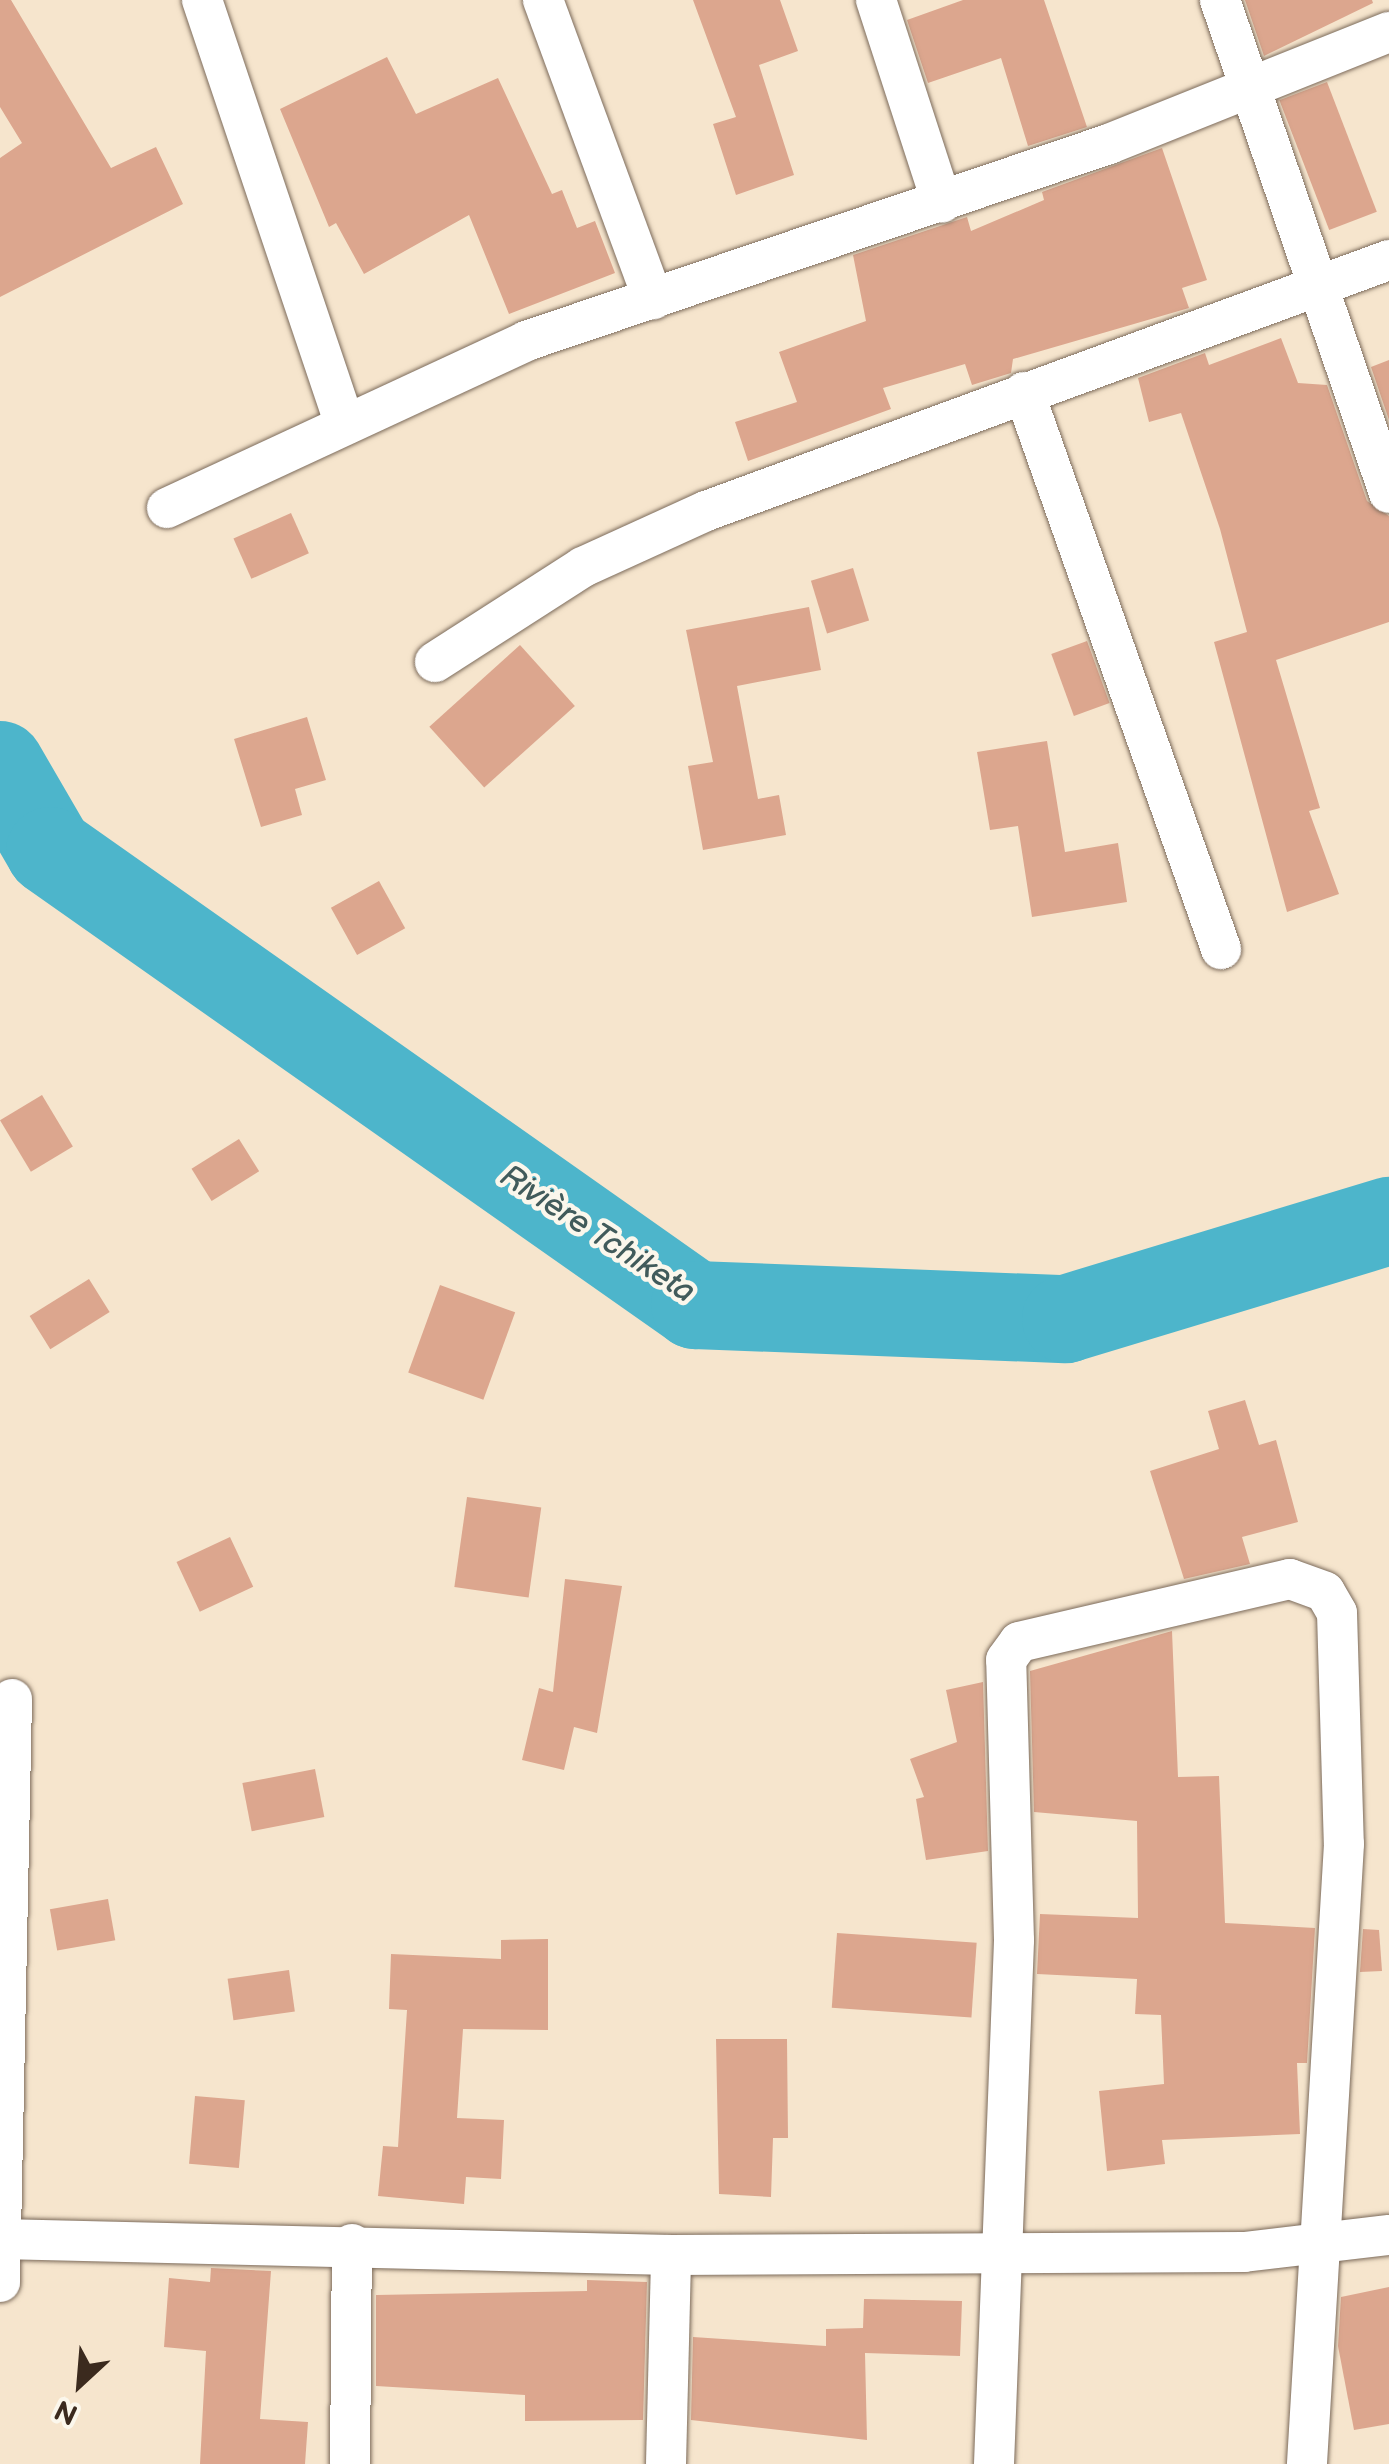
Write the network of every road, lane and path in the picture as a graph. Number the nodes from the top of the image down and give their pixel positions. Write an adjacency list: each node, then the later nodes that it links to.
1 (202, 0): 12 (street)
2 (543, 0): 10 (street)
3 (876, 0): 7 (street)
4 (1220, 0): 6 (street)
5 (1389, 32): 6 (street)
6 (1246, 84): 7 (street); 9 (street)
7 (942, 203): 10 (street)
8 (1389, 260): 9 (street)
9 (1313, 288): 11 (street); 13 (street)
10 (653, 299): 12 (street)
11 (1024, 392): 15 (street); 16 (street)
12 (343, 419): 14 (street)
13 (1389, 492)
14 (168, 508)
15 (434, 662)
16 (1222, 949)
17 (12, 1699): 19 (street)
18 (1389, 2234): 20 (street)
19 (1, 2239): 21 (street); 24 (street)
20 (1316, 2243): 22 (street); 22 (street); 28 (street)
21 (352, 2244): 23 (street); 25 (street)
22 (998, 2248): 23 (street); 27 (street)
23 (671, 2254): 26 (street)
24 (0, 2282)
25 (350, 2464)
26 (666, 2464)
27 (994, 2464)
28 (1306, 2464)

